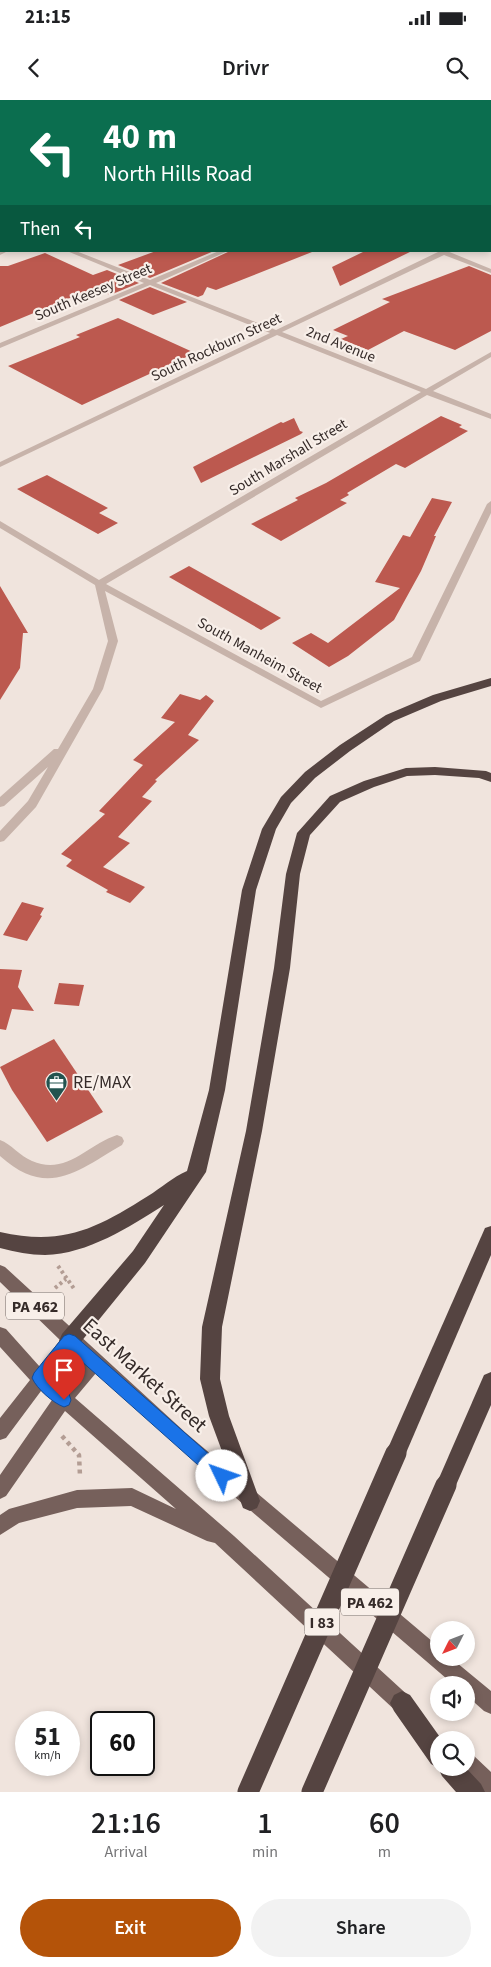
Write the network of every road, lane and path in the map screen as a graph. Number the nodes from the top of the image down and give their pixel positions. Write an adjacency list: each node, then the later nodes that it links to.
1 (73, 252): 5 (street, 2nd Avenue)
2 (223, 252): 5 (street, South Keesey Street)
3 (442, 252): 4 (street); 6 (street, South Rockburn Street)
4 (491, 271)
5 (151, 283): 6 (street, 2nd Avenue); 7 (street, South Keesey Street)
6 (277, 333): 9 (street, 2nd Avenue); 11 (street, South Rockburn Street)
7 (0, 346)
8 (491, 354): 9 (street, South Marshall Street)
9 (425, 392): 10 (street, 2nd Avenue); 16 (street, South Marshall Street)
10 (491, 417)
11 (0, 465)
12 (491, 504): 14 (street, South Manheim Street)
13 (0, 524): 16 (street)
14 (481, 527): 15 (street); 16 (street, South Manheim Street)
15 (491, 530)
16 (99, 584): 18 (street)
17 (491, 682): 24 (highway)
18 (66, 745): 20 (street); 21 (street)
19 (491, 778): 42 (highway)
20 (0, 803)
21 (0, 838)
22 (117, 1141): 23 (street)
23 (0, 1146)
24 (197, 1172): 26 (highway); 33 (highway)
25 (491, 1234): 52 (highway, I 83, bridge)
26 (0, 1240)
27 (57, 1264): 29 (path)
28 (0, 1272): 33 (main road, East Market Street / PA 462)
29 (66, 1278): 30 (path); 31 (path)
30 (55, 1288)
31 (75, 1290)
32 (0, 1335): 35 (main road, PA 462)
33 (69, 1341): 34 (main road, East Market Street / PA 462); 35 (main road)
34 (95, 1362): 37 (main road); 42 (main road, East Market Street / PA 462)
35 (40, 1378): 37 (main road, PA 462); 38 (main road)
36 (491, 1382): 53 (highway, bridge)
37 (64, 1400): 41 (main road); 44 (main road, PA 462)
38 (0, 1432)
39 (59, 1433): 40 (path)
40 (80, 1476)
41 (0, 1490)
42 (250, 1501): 46 (main road, East Market Street / PA 462)
43 (0, 1526): 44 (main road)
44 (228, 1542): 45 (main road, PA 462)
45 (402, 1703): 47 (main road, PA 462); 48 (highway)
46 (490, 1703)
47 (432, 1731)
48 (430, 1743)
49 (475, 1770): 51 (main road)
50 (457, 1776): 54 (highway)
51 (491, 1785)
52 (248, 1792)
53 (312, 1792)
54 (472, 1792)

